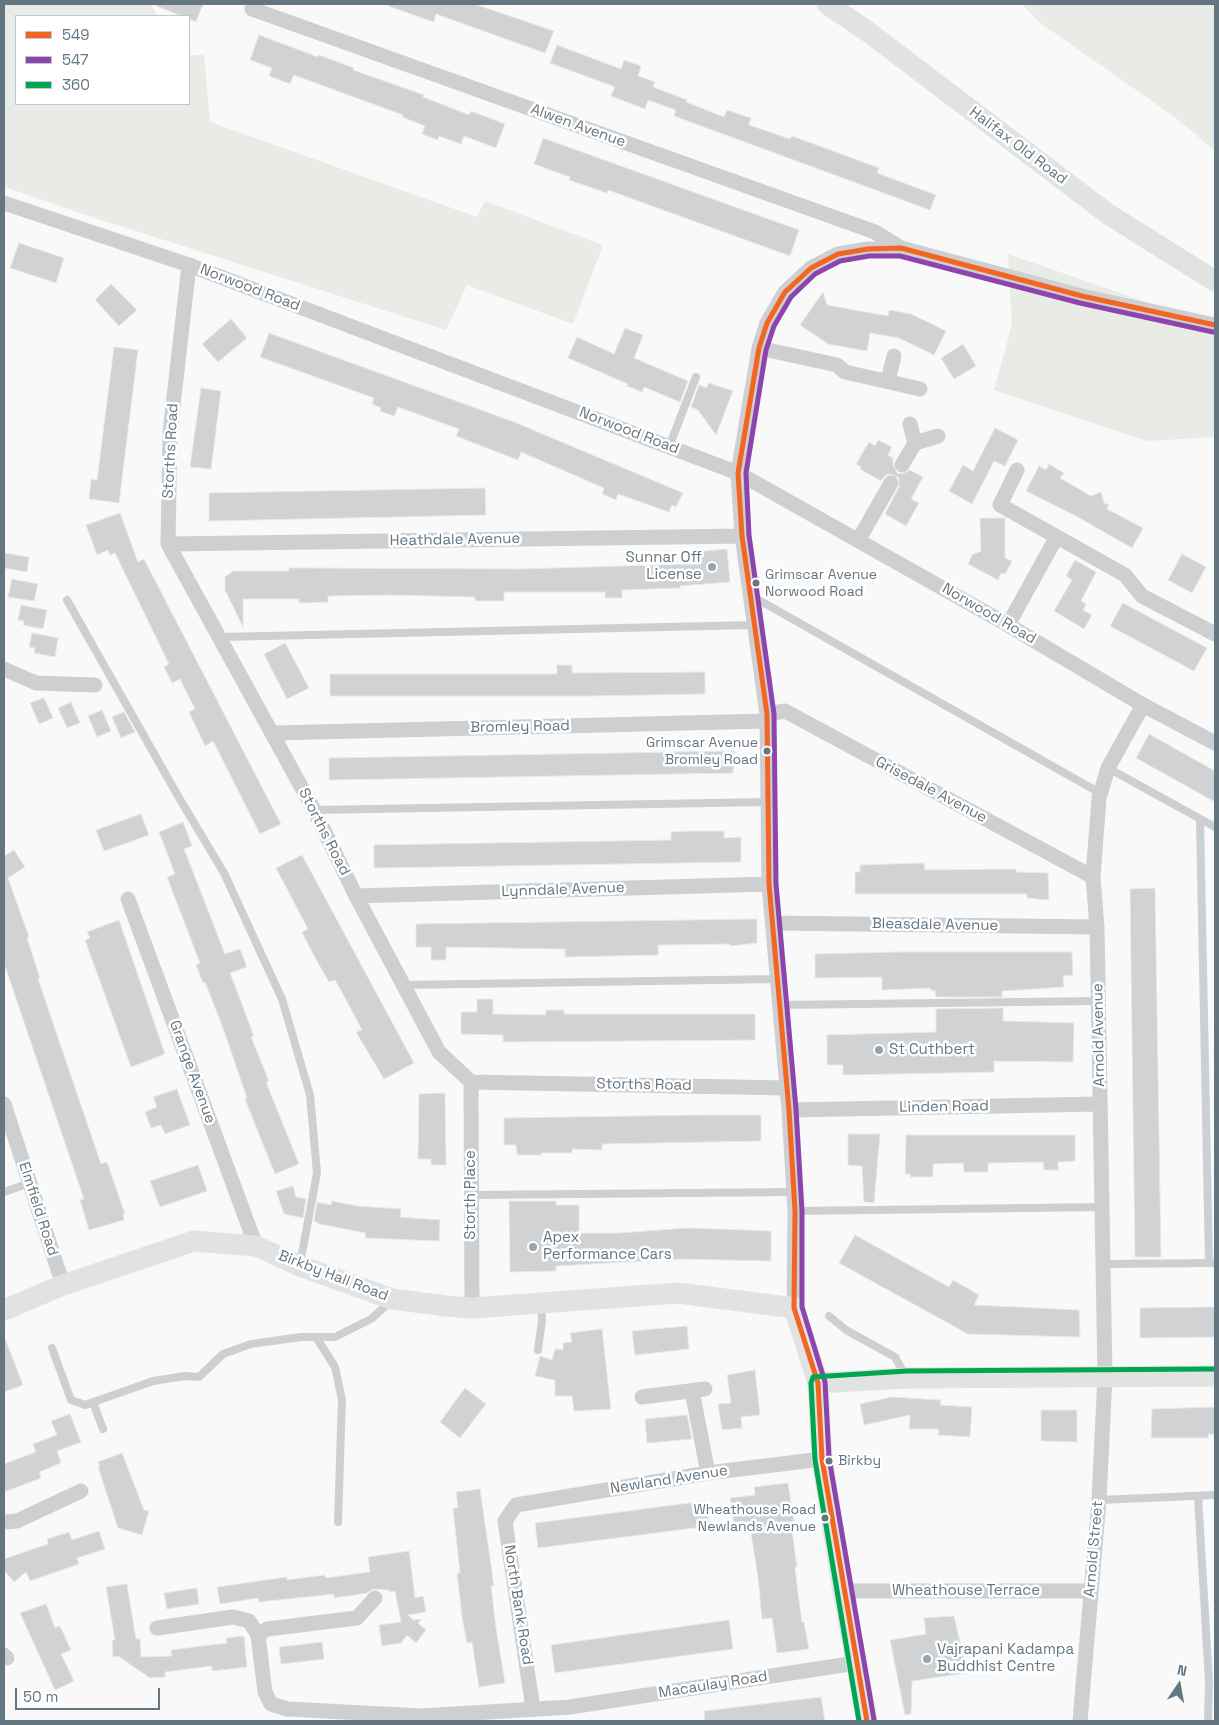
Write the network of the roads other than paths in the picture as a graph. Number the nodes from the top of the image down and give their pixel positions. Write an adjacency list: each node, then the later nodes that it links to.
1 (826, 4): 6 (street, Halifax Old Road)
2 (252, 9): 4 (street, Alwen Avenue)
3 (4, 203): 5 (street, Norwood Road)
4 (901, 248): 7 (street); 8 (street)
5 (189, 264): 16 (street, Norwood Road); 24 (street, Storths Road)
6 (1215, 281)
7 (1215, 324)
8 (759, 348): 11 (street); 19 (street)
9 (894, 356): 11 (street)
10 (696, 377): 16 (lane)
11 (888, 381): 12 (street)
12 (920, 389)
13 (910, 424): 15 (street)
14 (938, 436): 15 (street)
15 (914, 443): 17 (street)
16 (669, 447): 19 (street, Norwood Road)
17 (902, 465)
18 (1017, 470): 22 (street)
19 (738, 473): 21 (street); 23 (street, Norwood Road)
20 (891, 483): 23 (street)
21 (742, 536): 24 (street, Heathdale Avenue); 25 (street)
22 (1056, 538): 27 (street); 29 (street)
23 (859, 539): 27 (street, Norwood Road)
24 (168, 544): 30 (street, Storths Road)
25 (750, 595): 28 (street); 38 (lane)
26 (67, 600): 67 (lane)
27 (1008, 624): 33 (street, Norwood Road)
28 (754, 625): 30 (lane); 34 (street)
29 (1213, 628)
30 (220, 637): 35 (street, Storths Road)
31 (4, 669): 32 (street)
32 (95, 685)
33 (1143, 705): 36 (street, Norwood Road); 37 (street, Arnold Avenue)
34 (767, 717): 35 (street, Bromley Road); 39 (street); 43 (street, Grisedale Avenue)
35 (273, 733): 40 (street, Storths Road)
36 (1215, 743)
37 (1108, 768): 38 (street, Arnold Avenue); 41 (lane)
38 (1100, 793): 43 (street, Arnold Avenue)
39 (768, 802): 40 (lane); 44 (street)
40 (314, 810): 45 (street, Storths Road)
41 (1200, 820): 42 (lane); 65 (lane)
42 (1215, 827)
43 (1093, 877): 48 (street, Arnold Avenue)
44 (769, 884): 45 (street, Lynndale Avenue); 47 (street)
45 (356, 896): 50 (street, Storths Road)
46 (128, 899): 64 (street, Grange Avenue)
47 (773, 923): 48 (street, Bleasdale Avenue); 49 (street)
48 (1097, 927): 51 (street, Arnold Avenue)
49 (778, 979): 50 (lane); 52 (street)
50 (404, 985): 53 (street, Storths Road)
51 (1098, 1001): 52 (lane); 56 (street, Arnold Avenue)
52 (780, 1005): 54 (street)
53 (472, 1082): 54 (street, Storths Road); 61 (street, Storth Place)
54 (787, 1088): 57 (street)
55 (4, 1104): 58 (street, Elmfield Road)
56 (1100, 1104): 57 (street, Linden Road); 62 (street, Arnold Avenue)
57 (789, 1110): 60 (street)
58 (30, 1184): 59 (lane); 68 (street, Elmfield Road)
59 (4, 1192)
60 (794, 1192): 61 (lane); 63 (street)
61 (471, 1195): 71 (street, Storth Place)
62 (1102, 1207): 63 (lane); 66 (street, Arnold Avenue)
63 (795, 1211): 72 (street)
64 (256, 1246): 67 (street, Birkby Hall Road); 68 (street, Birkby Hall Road)
65 (1212, 1263): 66 (lane)
66 (1103, 1264): 78 (street, Arnold Avenue)
67 (300, 1266): 69 (street, Birkby Hall Road)
68 (64, 1285): 73 (street, Birkby Hall Road)
69 (392, 1300): 71 (street, Birkby Hall Road); 75 (lane)
70 (541, 1304): 71 (street, Birkby Hall Road); 72 (street, Birkby Hall Road); 77 (lane)
71 (472, 1308)
72 (794, 1308): 81 (street)
73 (4, 1310)
74 (829, 1316): 80 (lane)
75 (316, 1337): 83 (lane); 93 (lane)
76 (52, 1348): 83 (lane)
77 (538, 1350)
78 (1105, 1376): 79 (street); 80 (street); 90 (street, Arnold Street)
79 (1215, 1376)
80 (907, 1378): 81 (street)
81 (818, 1383): 85 (street)
82 (642, 1397): 86 (street)
83 (93, 1402): 84 (lane)
84 (103, 1428)
85 (822, 1458): 86 (street, Newland Avenue); 94 (street)
86 (708, 1473): 91 (street, Newland Avenue)
87 (81, 1491): 92 (street)
88 (1215, 1495): 89 (lane)
89 (1198, 1496): 90 (lane); 104 (lane)
90 (1099, 1500): 95 (street, Arnold Street)
91 (516, 1504): 100 (street, North Bank Road)
92 (4, 1522)
93 (338, 1522)
94 (843, 1591): 95 (street, Wheathouse Terrace); 99 (street)
95 (1090, 1591): 103 (street, Arnold Street)
96 (375, 1598): 98 (street)
97 (158, 1628): 98 (street)
98 (258, 1634): 100 (street, Macaulay Road)
99 (856, 1663): 101 (street, Macaulay Road); 102 (street)
100 (534, 1708): 101 (street, Macaulay Road)
101 (571, 1714)
102 (868, 1721)
103 (1080, 1721)
104 (1208, 1721)

